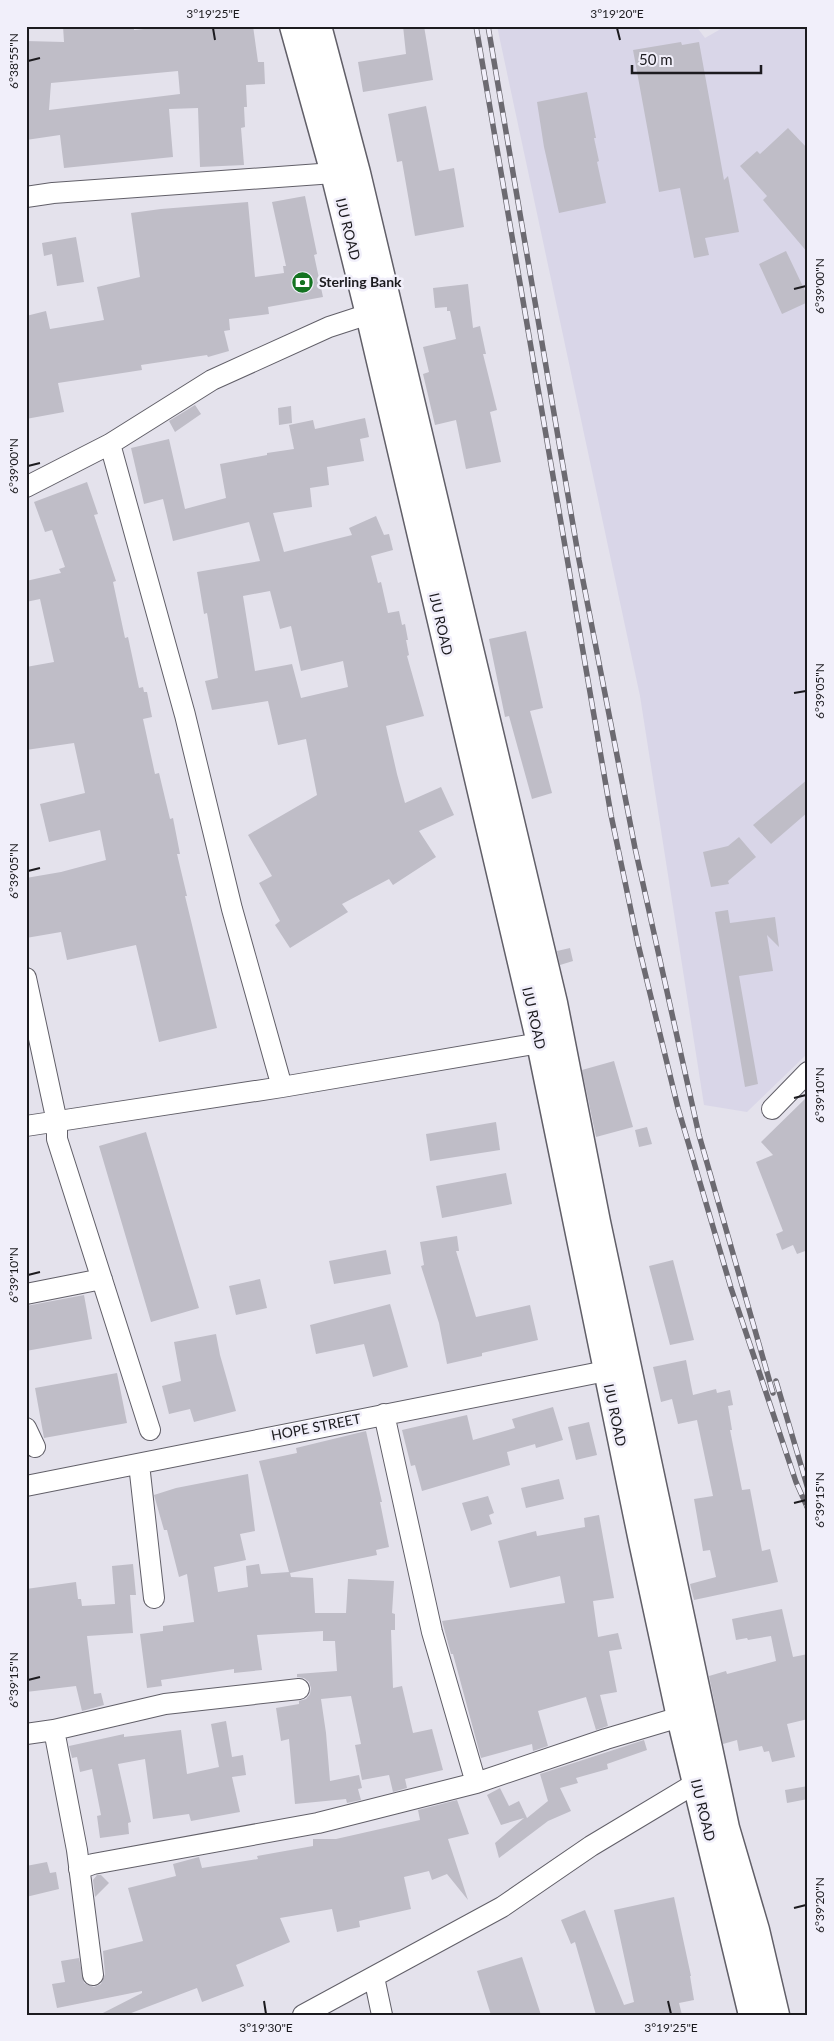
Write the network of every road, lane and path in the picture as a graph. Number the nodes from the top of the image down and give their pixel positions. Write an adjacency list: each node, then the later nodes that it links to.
1 (293, 26): 3 (main road, IJU ROAD)
2 (318, 26): 6 (main road, IJU ROAD)
3 (334, 173): 4 (street); 5 (main road, IJU ROAD)
4 (26, 196)
5 (369, 314): 6 (main road, IJU ROAD); 7 (street)
6 (397, 393): 10 (main road, IJU ROAD); 38 (main road, IJU ROAD)
7 (110, 444): 8 (street); 12 (street)
8 (26, 487)
9 (26, 978): 14 (street)
10 (540, 1043): 12 (street); 18 (main road, IJU ROAD)
11 (808, 1072): 13 (street)
12 (282, 1086): 14 (street)
13 (772, 1109)
14 (57, 1122): 15 (street); 16 (street)
15 (26, 1126)
16 (102, 1280): 17 (street); 21 (street)
17 (26, 1294)
18 (606, 1370): 19 (street, HOPE STREET); 27 (main road, IJU ROAD)
19 (384, 1414): 23 (street, HOPE STREET); 30 (street)
20 (26, 1428): 22 (street)
21 (150, 1430)
22 (35, 1447)
23 (139, 1464): 24 (street, HOPE STREET); 25 (street)
24 (26, 1486)
25 (154, 1598)
26 (300, 1689): 28 (street)
27 (680, 1717): 30 (street); 31 (main road, IJU ROAD)
28 (54, 1730): 29 (street); 32 (street)
29 (26, 1734)
30 (476, 1782): 32 (street)
31 (696, 1783): 34 (street); 37 (main road, IJU ROAD)
32 (79, 1868): 33 (street)
33 (93, 1975)
34 (374, 1978): 35 (street); 36 (street)
35 (303, 2015)
36 (382, 2015)
37 (752, 2015)
38 (776, 2015)

